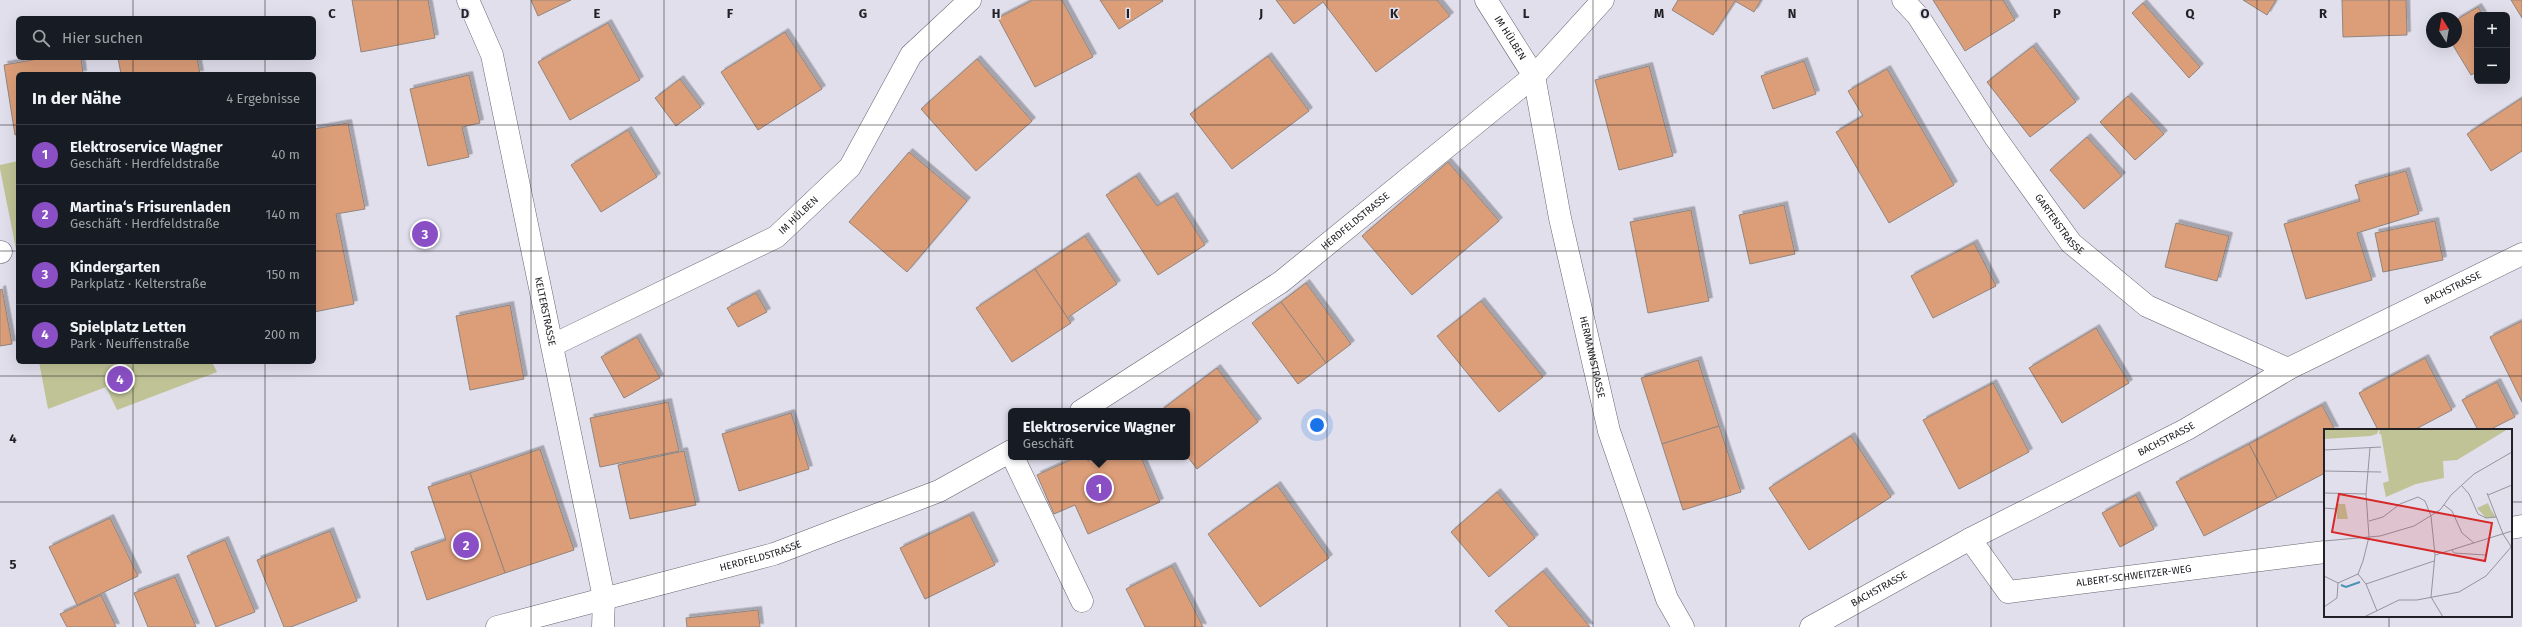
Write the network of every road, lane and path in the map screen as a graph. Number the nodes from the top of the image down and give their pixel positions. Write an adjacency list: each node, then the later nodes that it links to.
1 (468, 0): 8 (street, KELTERSTRASSE)
2 (970, 0): 8 (street, IM HÜLBEN)
3 (1486, 0): 6 (street, IM HÜLBEN)
4 (1603, 0): 6 (street, HERDFELDSTRASSE)
5 (1903, 0): 9 (street, GARTENSTRASSE)
6 (1534, 76): 10 (street, HERDFELDSTRASSE); 21 (street, HERMANNSTRASSE)
7 (2522, 254): 9 (street, BACHSTRASSE)
8 (552, 345): 17 (street, KELTERSTRASSE)
9 (2288, 369): 15 (street, BACHSTRASSE)
10 (1086, 408)
11 (1008, 455): 17 (street, HERDFELDSTRASSE)
12 (1014, 460): 18 (street, HERDFELDSTRASSE)
13 (2522, 526): 14 (street)
14 (2512, 528)
15 (1970, 539): 16 (street, ALBERT-SCHWEITZER-WEG); 22 (street, BACHSTRASSE)
16 (2324, 552)
17 (604, 598): 19 (street, HERDFELDSTRASSE); 20 (street, KELTERSTRASSE)
18 (1082, 600)
19 (497, 627)
20 (603, 627)
21 (1684, 627)
22 (1811, 627)

